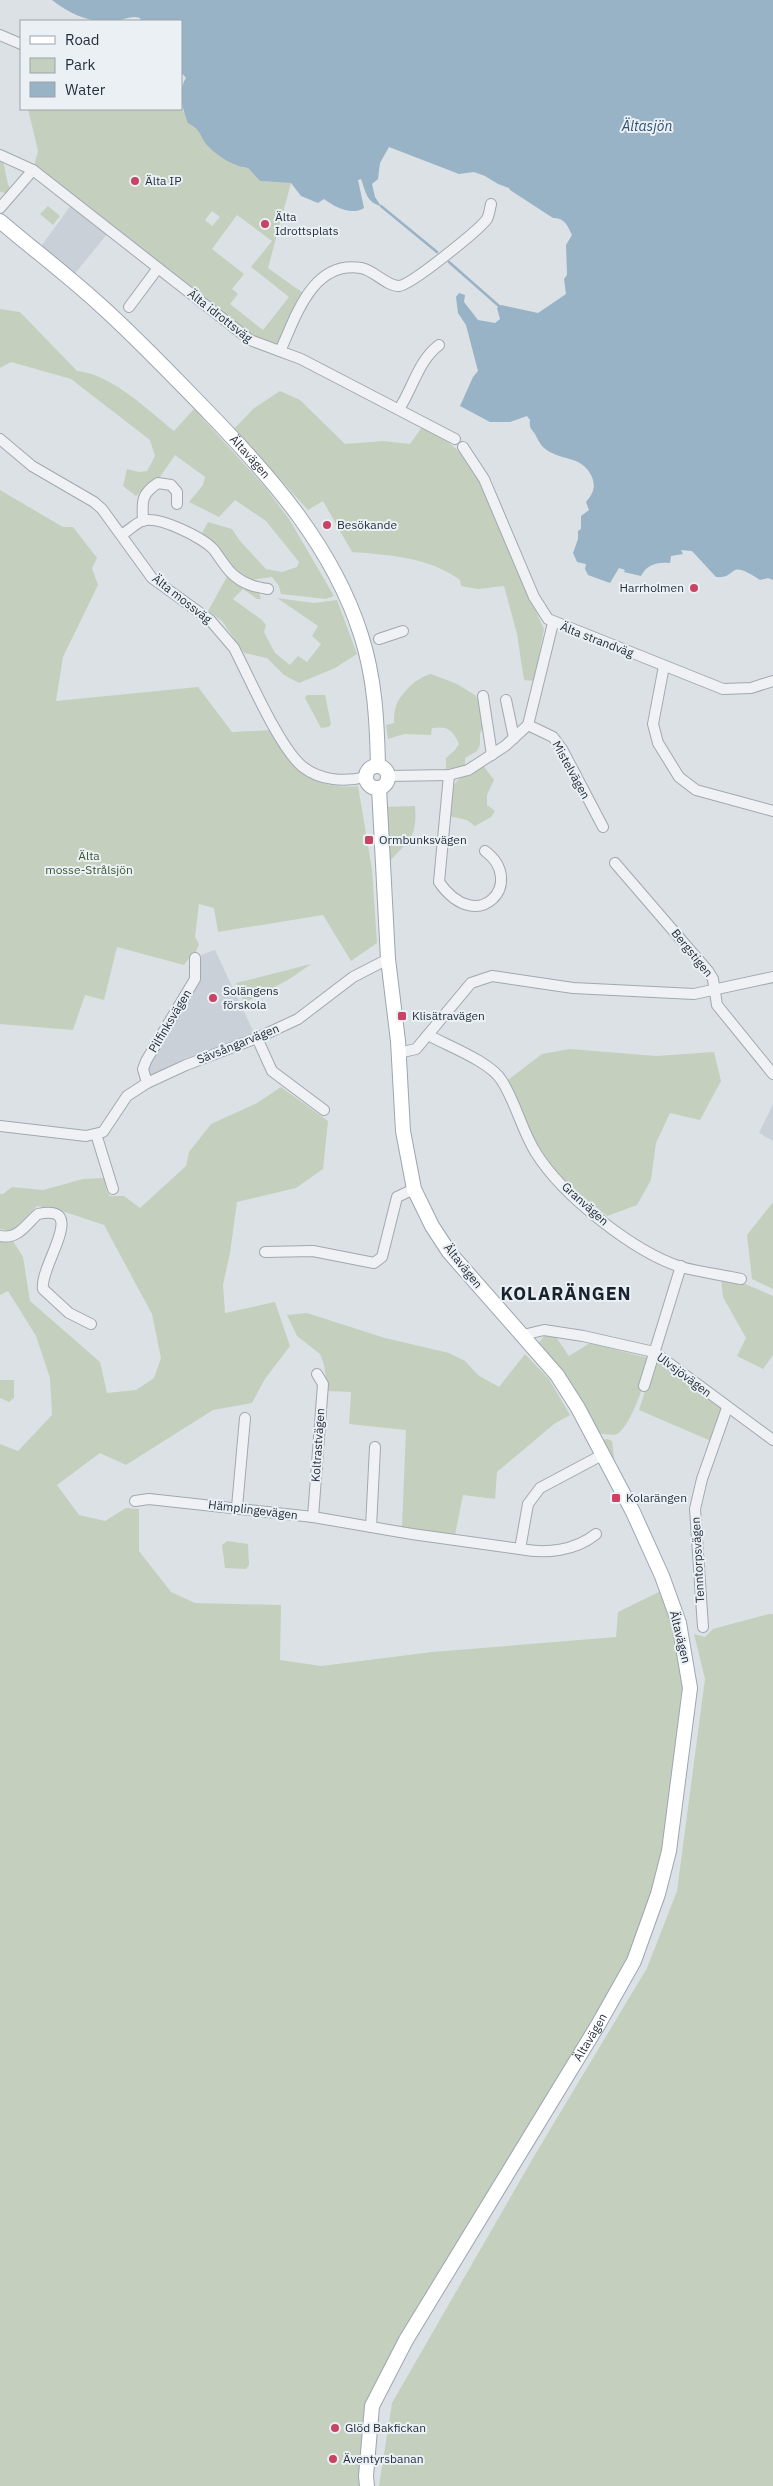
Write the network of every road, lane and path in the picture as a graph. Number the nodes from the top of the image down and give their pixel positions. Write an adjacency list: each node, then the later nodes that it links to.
1 (0, 35): 2 (street)
2 (20, 44)
3 (0, 155): 4 (street, Älta idrottsväg)
4 (34, 170): 6 (street); 8 (street, Älta idrottsväg)
5 (491, 204): 11 (street)
6 (0, 208)
7 (0, 221): 30 (main road, Ältavägen)
8 (158, 268): 9 (street); 11 (street, Älta idrottsväg)
9 (129, 307)
10 (439, 345): 12 (street)
11 (280, 352): 12 (street, Älta idrottsväg)
12 (399, 409): 14 (street, Älta idrottsväg)
13 (0, 439): 18 (street, Älta mossväg)
14 (455, 439)
15 (463, 447): 20 (street, Älta strandväg)
16 (177, 504): 17 (street)
17 (143, 521): 18 (street); 19 (street)
18 (122, 534): 32 (street, Älta mossväg)
19 (268, 589)
20 (553, 623): 23 (street, Älta strandväg); 27 (street)
21 (403, 631): 22 (street)
22 (379, 639)
23 (664, 666): 24 (street, Älta strandväg); 34 (street)
24 (773, 681)
25 (483, 696): 29 (street)
26 (506, 700): 28 (street)
27 (528, 725): 28 (street); 35 (street, Mistelvägen)
28 (514, 738): 29 (street)
29 (492, 755): 31 (street)
30 (383, 771): 31 (street); 32 (main road); 33 (main road)
31 (449, 775): 36 (street)
32 (366, 777): 33 (main road)
33 (379, 788): 39 (main road, Ältavägen)
34 (773, 811)
35 (603, 827)
36 (485, 851)
37 (615, 863): 41 (street, Bergstigen)
38 (195, 958): 46 (street, Pilfinksvägen)
39 (388, 959): 43 (street, Sävsångarvägen); 44 (main road, Ältavägen)
40 (773, 977): 41 (street)
41 (714, 989): 42 (street); 45 (street, Bergstigen)
42 (428, 1035): 44 (street); 54 (street, Granvägen)
43 (257, 1038): 46 (street, Sävsångarvägen); 47 (street)
44 (398, 1053): 51 (main road, Ältavägen)
45 (773, 1074)
46 (147, 1083): 49 (street, Sävsångarvägen)
47 (324, 1110)
48 (0, 1126): 49 (street)
49 (96, 1134): 50 (street)
50 (113, 1189)
51 (414, 1190): 53 (street); 57 (main road, Ältavägen)
52 (0, 1236): 56 (street)
53 (265, 1252)
54 (681, 1266): 55 (street, Granvägen); 58 (street)
55 (741, 1278)
56 (91, 1324)
57 (524, 1334): 58 (street, Ulvsjövägen); 65 (main road, Ältavägen)
58 (654, 1352): 60 (street); 61 (street, Ulvsjövägen)
59 (317, 1374): 68 (street, Koltrastvägen)
60 (644, 1386)
61 (727, 1408): 63 (street, Ulvsjövägen); 72 (street, Tenntorpsvägen)
62 (245, 1418): 67 (street)
63 (773, 1440)
64 (375, 1447): 69 (street)
65 (602, 1455): 71 (street); 73 (main road, Ältavägen)
66 (134, 1501): 67 (street, Hämplingevägen)
67 (237, 1507): 68 (street, Hämplingevägen)
68 (312, 1517): 69 (street, Hämplingevägen)
69 (371, 1527): 71 (street, Hämplingevägen)
70 (596, 1534): 71 (street, Hämplingevägen)
71 (520, 1549)
72 (703, 1627)
73 (367, 2486)

